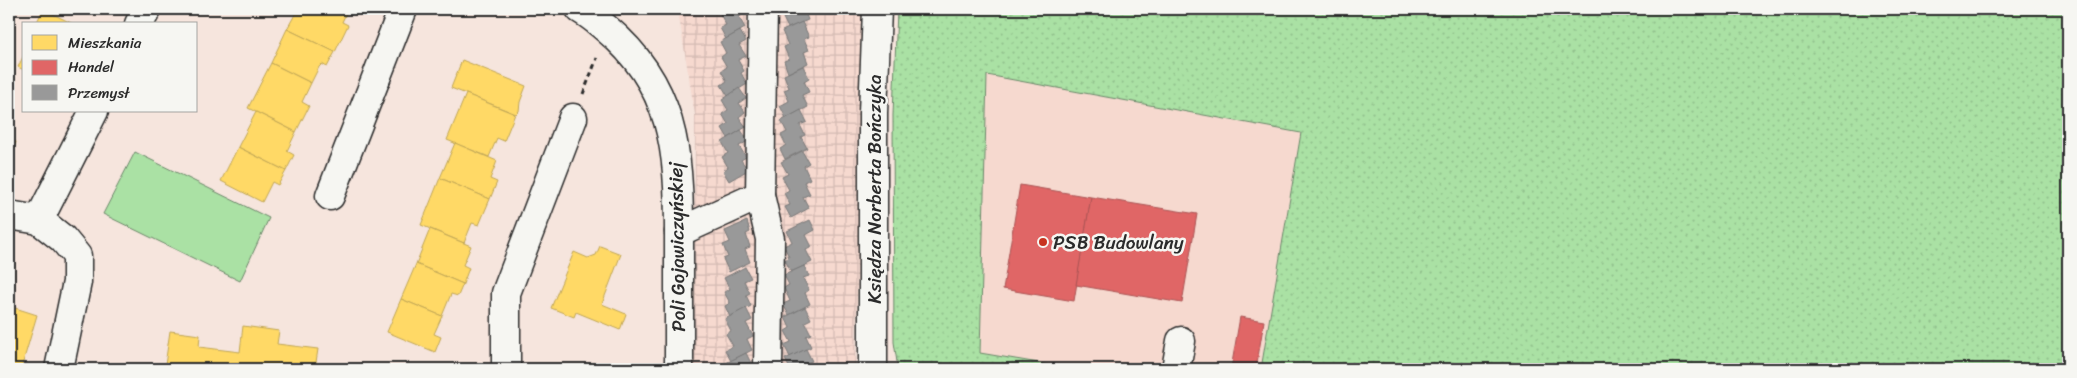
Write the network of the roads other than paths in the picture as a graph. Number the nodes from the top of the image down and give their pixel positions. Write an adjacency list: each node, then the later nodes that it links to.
1 (147, 9): 6 (street)
2 (403, 9): 10 (street)
3 (580, 9): 13 (street, Poli Gojawiczyńskiej)
4 (763, 9): 9 (street)
5 (877, 9): 19 (street, Księdza Norberta Bończyka)
6 (140, 22)
7 (93, 112): 12 (street)
8 (574, 118): 16 (street)
9 (760, 195): 13 (street); 18 (street)
10 (330, 196)
11 (9, 215): 12 (street)
12 (39, 220): 15 (street)
13 (679, 232): 17 (street, Poli Gojawiczyńskiej)
14 (1181, 341): 20 (street)
15 (59, 369)
16 (506, 369)
17 (679, 369)
18 (768, 369)
19 (873, 369)
20 (1176, 369)

